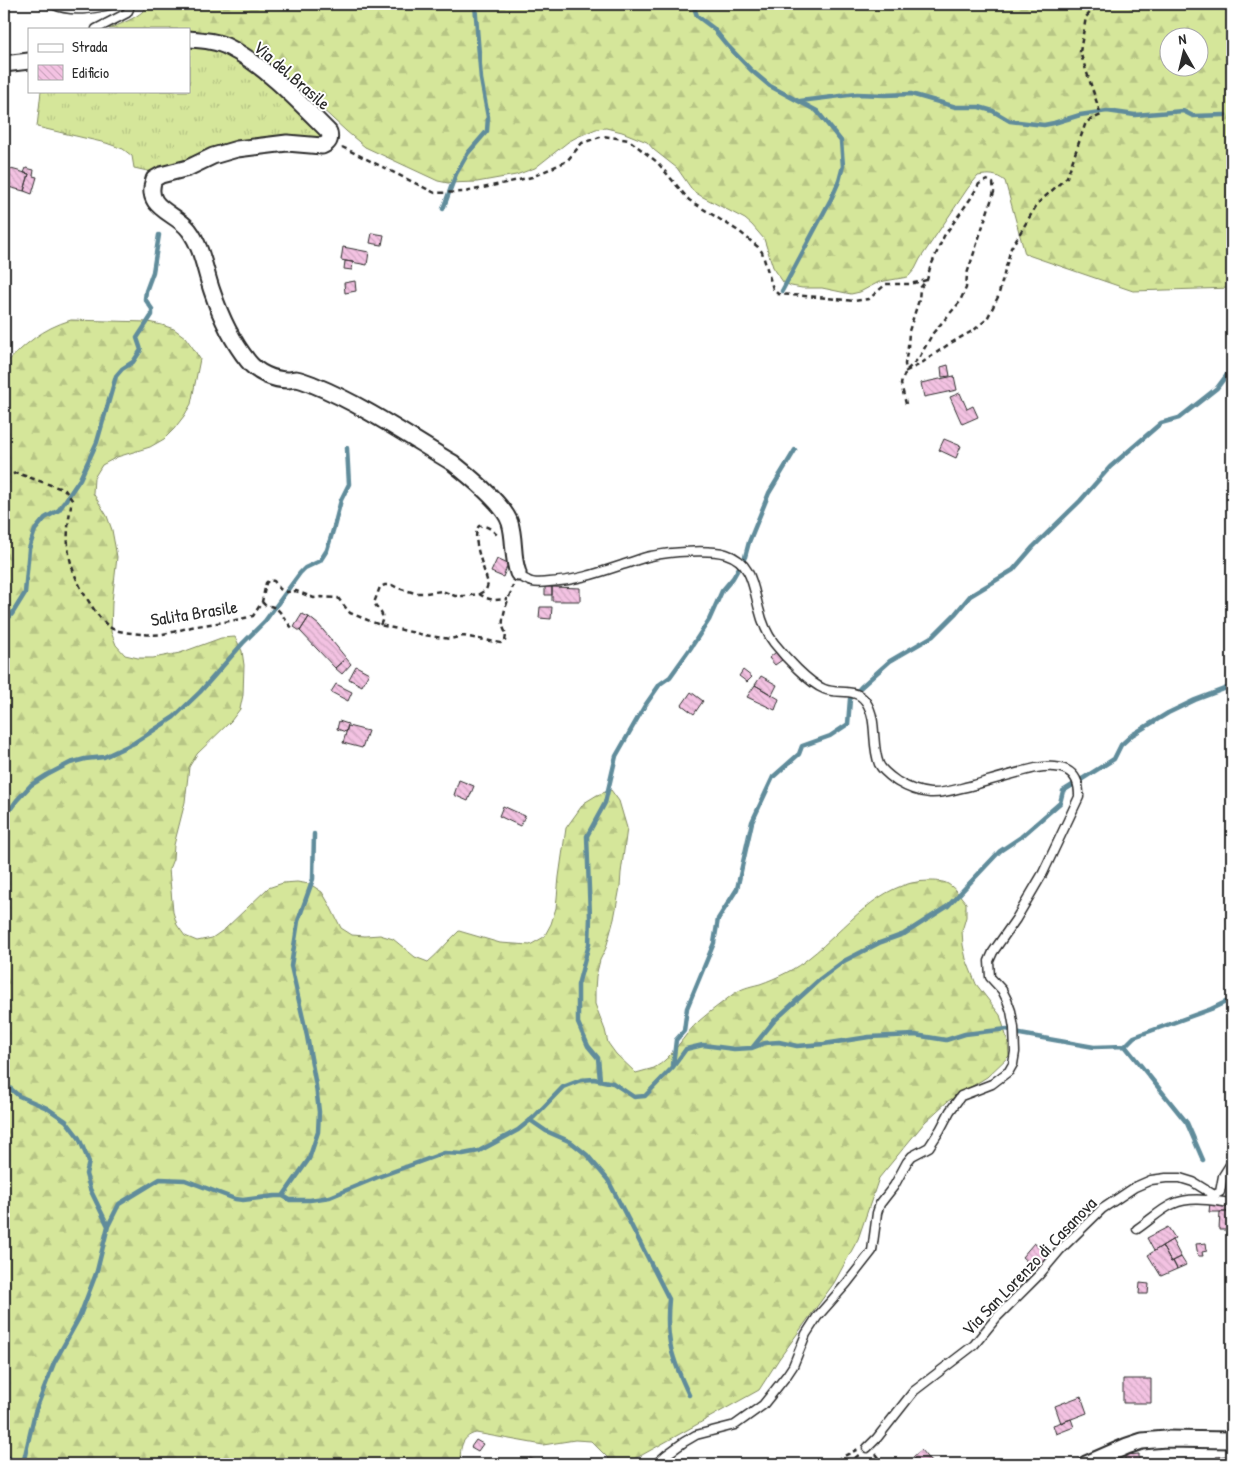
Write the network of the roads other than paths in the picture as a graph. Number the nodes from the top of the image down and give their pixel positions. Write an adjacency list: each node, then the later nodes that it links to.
1 (52, 4): 2 (lane)
2 (114, 4)
3 (128, 4): 4 (lane)
4 (98, 28)
5 (190, 39): 8 (street, Via del Brasile)
6 (28, 61): 7 (street)
7 (4, 64)
8 (518, 573): 14 (lane)
9 (1232, 1187): 13 (lane, Via San Lorenzo di Casanova)
10 (1232, 1203): 11 (lane)
11 (1138, 1229)
12 (1232, 1440): 15 (street)
13 (867, 1448)
14 (656, 1464)
15 (1086, 1464)

